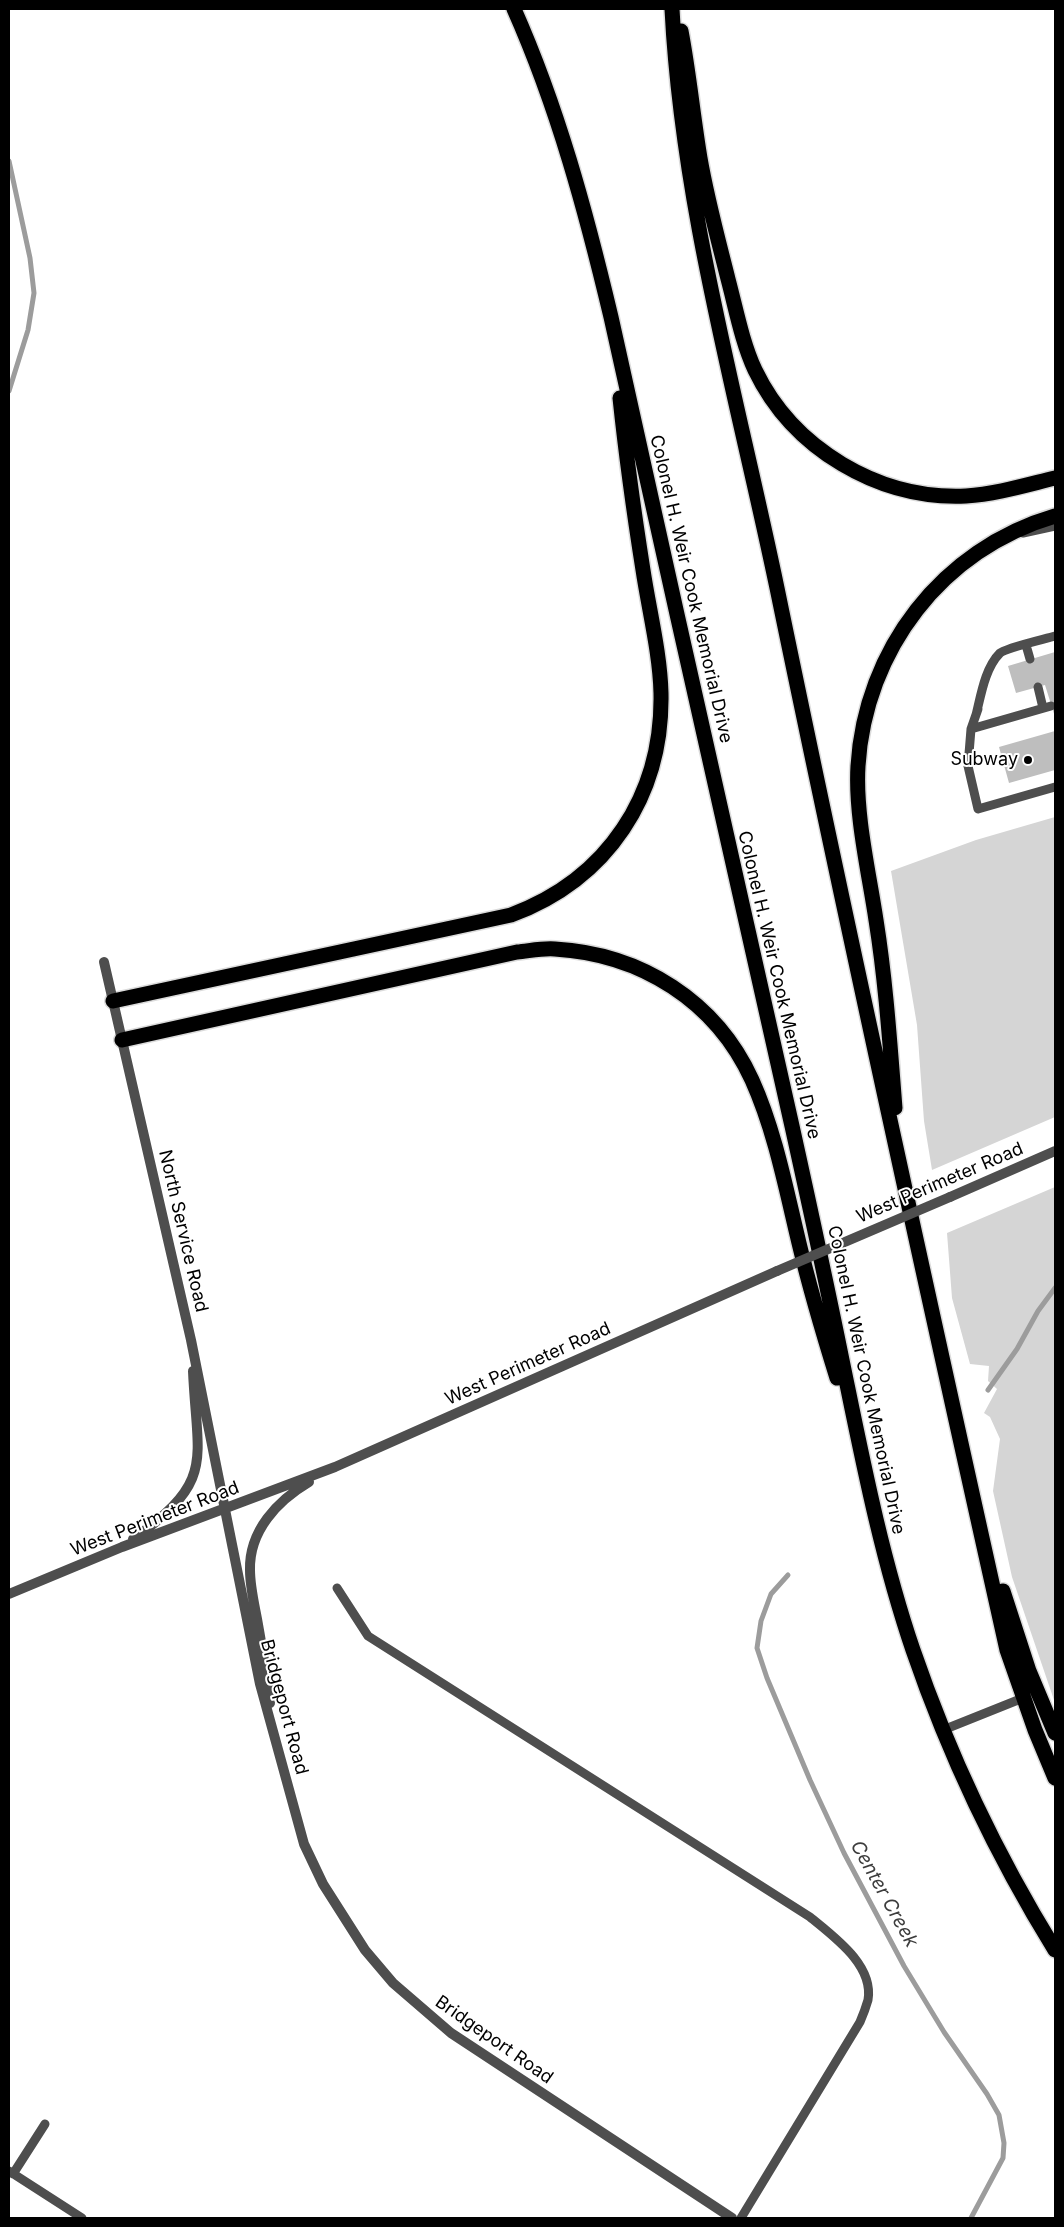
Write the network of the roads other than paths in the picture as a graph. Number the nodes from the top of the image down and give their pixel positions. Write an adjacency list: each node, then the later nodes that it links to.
1 (514, 9): 4 (highway, Colonel H. Weir Cook Memorial Drive)
2 (672, 9): 20 (highway)
3 (676, 9): 5 (highway)
4 (611, 317): 17 (highway); 22 (highway, Colonel H. Weir Cook Memorial Drive)
5 (1055, 478)
6 (1055, 516): 8 (highway)
7 (1055, 526): 8 (lane)
8 (1008, 534): 20 (highway)
9 (1055, 639): 10 (lane)
10 (1026, 645): 11 (lane); 14 (lane)
11 (1030, 659)
12 (1038, 687): 14 (lane)
13 (978, 709): 14 (lane)
14 (971, 729): 15 (lane)
15 (1055, 787)
16 (104, 962): 17 (street, North Service Road)
17 (113, 1001): 18 (street, North Service Road)
18 (122, 1040): 21 (street, North Service Road); 22 (highway)
19 (1055, 1151): 23 (street, West Perimeter Road, bridge)
20 (900, 1162): 24 (highway)
21 (191, 1340): 25 (street, North Service Road); 26 (street)
22 (863, 1461): 31 (highway, Colonel H. Weir Cook Memorial Drive)
23 (335, 1467): 25 (street, West Perimeter Road); 30 (street)
24 (971, 1489): 29 (highway); 32 (highway)
25 (226, 1509): 26 (street, West Perimeter Road); 30 (street, Bridgeport Road)
26 (122, 1547): 28 (street, West Perimeter Road)
27 (337, 1588): 39 (lane)
28 (9, 1594)
29 (1023, 1698): 31 (lane); 33 (highway)
30 (273, 1728): 38 (street, Bridgeport Road)
31 (942, 1730): 34 (highway, Colonel H. Weir Cook Memorial Drive)
32 (1055, 1734)
33 (1055, 1778)
34 (1055, 1950)
35 (45, 2124): 36 (lane)
36 (11, 2172): 37 (lane)
37 (82, 2218)
38 (732, 2218)
39 (740, 2218)

